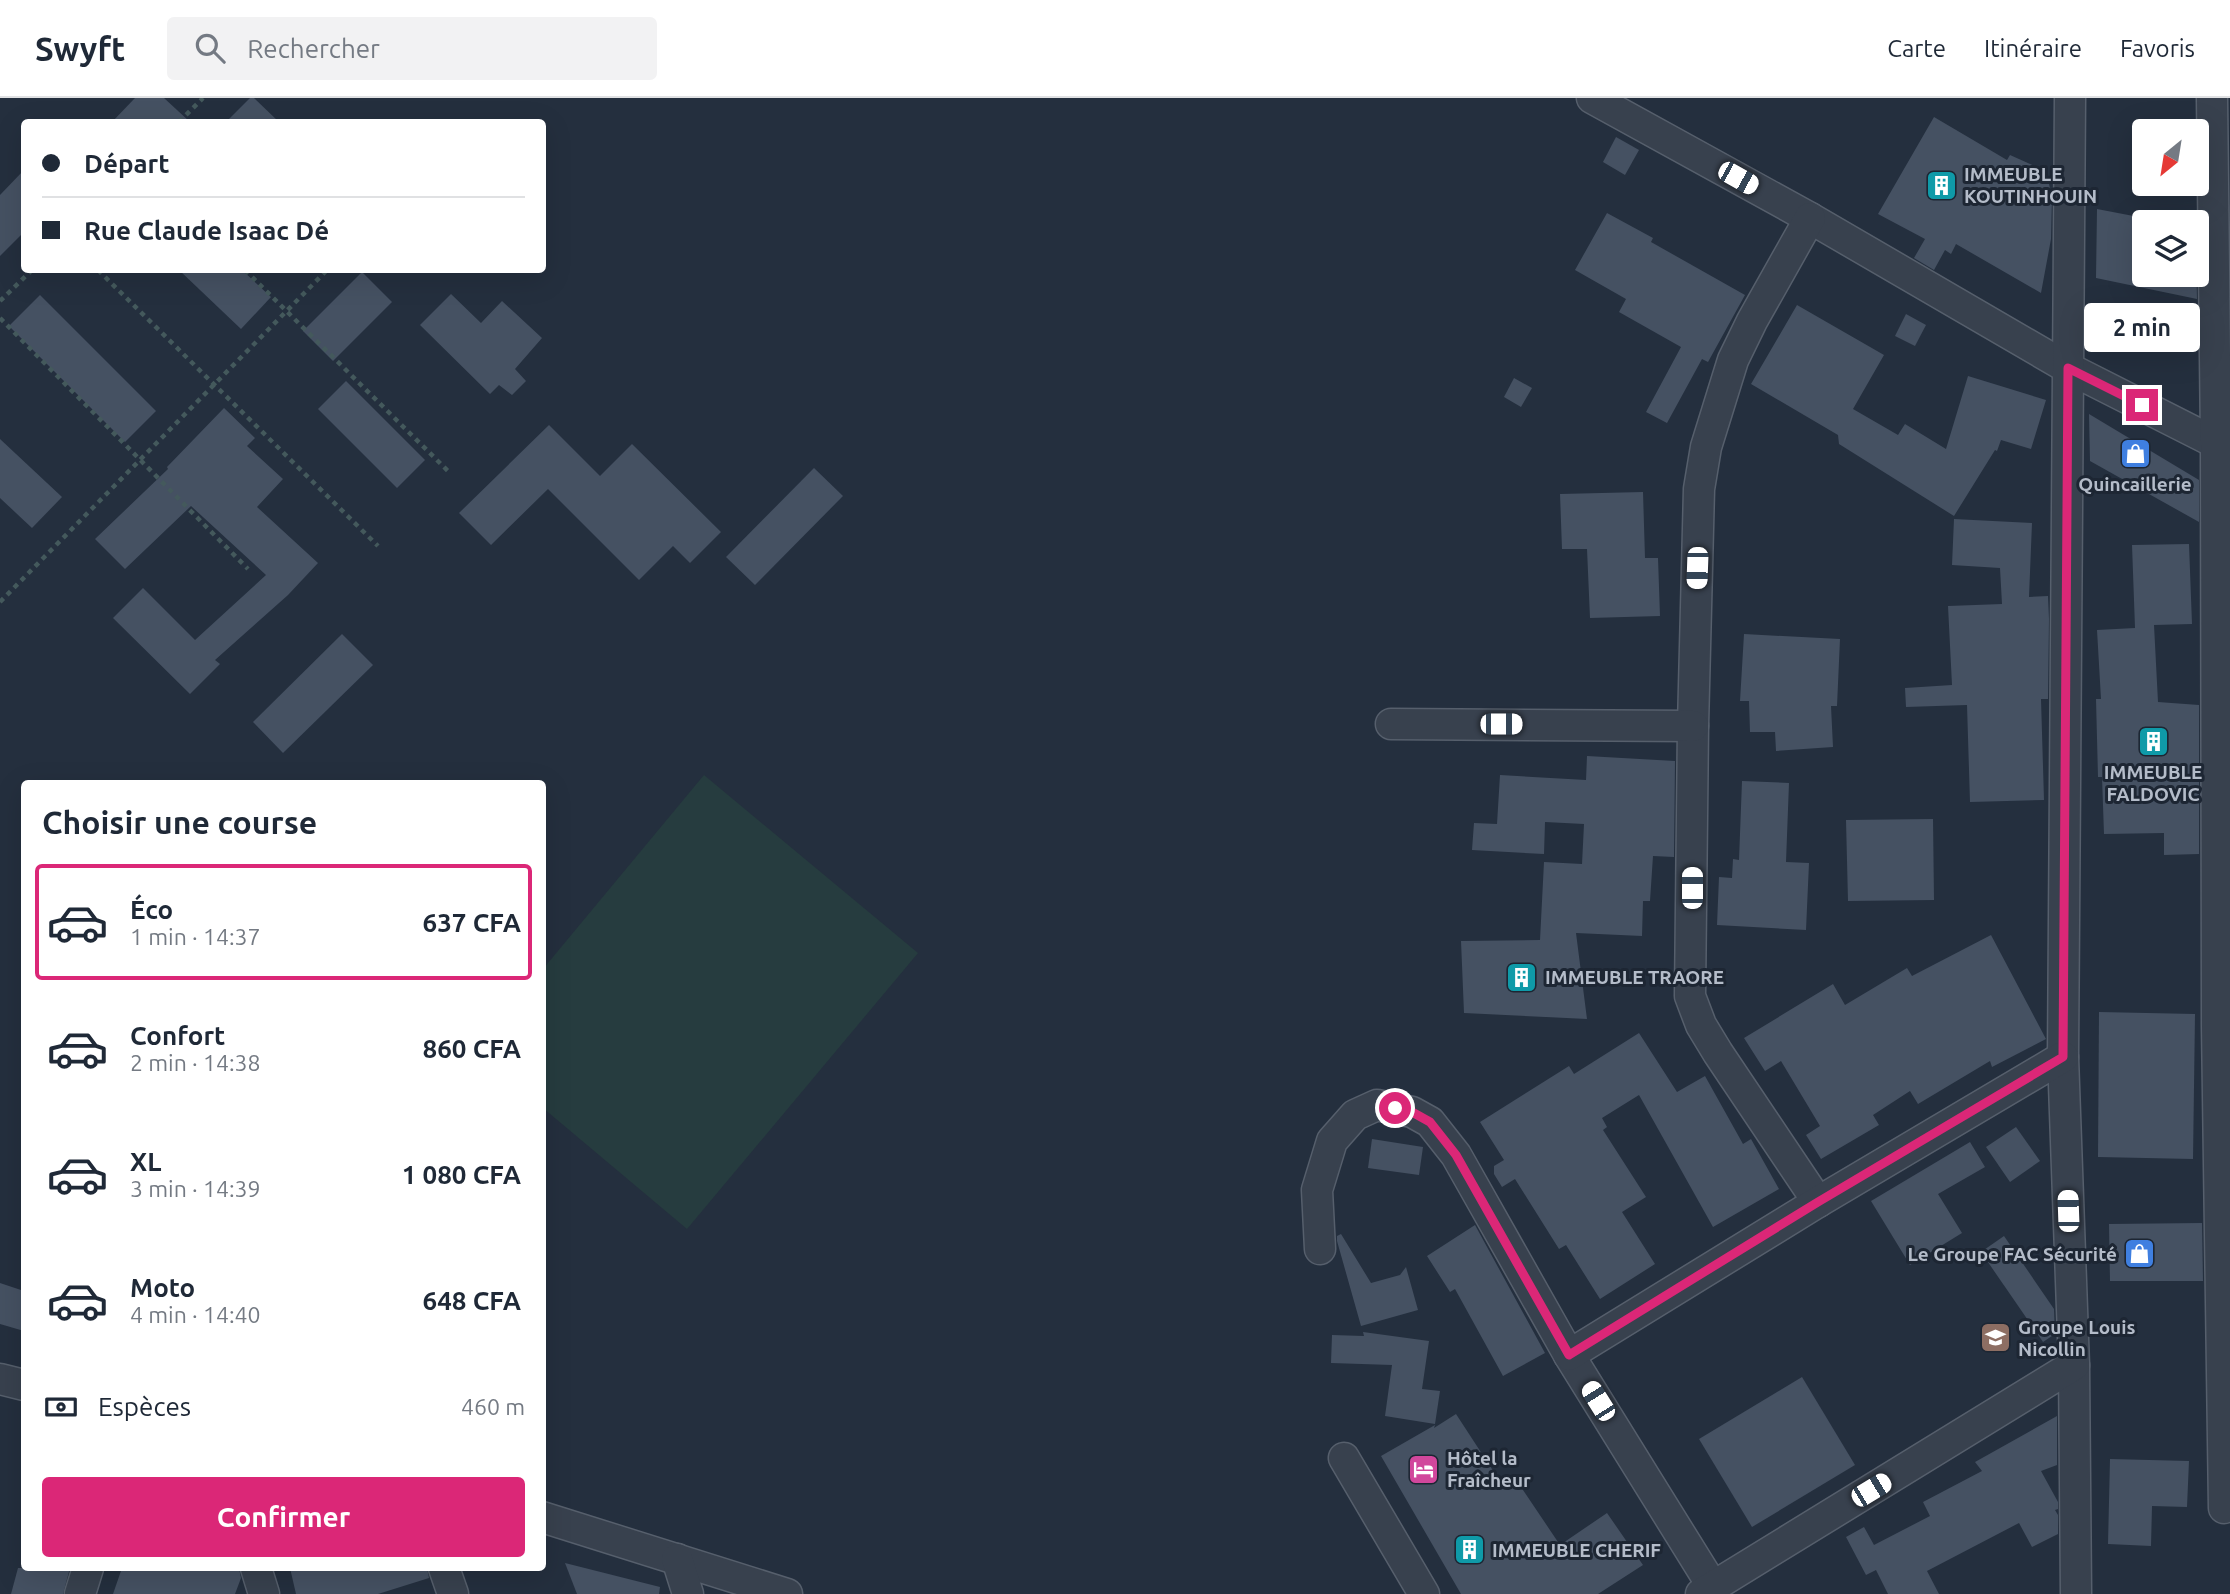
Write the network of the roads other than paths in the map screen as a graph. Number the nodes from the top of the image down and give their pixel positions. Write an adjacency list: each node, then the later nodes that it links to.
1 (1592, 98): 4 (street)
2 (2070, 98): 5 (street)
3 (2213, 98): 6 (street)
4 (1811, 218): 5 (street); 8 (street)
5 (2068, 368): 6 (street); 9 (street)
6 (2223, 446): 17 (street)
7 (1391, 724): 8 (street)
8 (1693, 726): 10 (street)
9 (2063, 1057): 10 (street); 13 (street)
10 (1818, 1202): 12 (street)
11 (1320, 1249): 12 (street)
12 (1569, 1355): 23 (street)
13 (2074, 1365): 23 (street); 30 (street)
14 (0, 1379): 15 (street)
15 (21, 1384)
16 (1344, 1458): 29 (street)
17 (2224, 1508)
18 (546, 1518): 19 (street)
19 (677, 1559): 27 (street); 28 (street)
20 (87, 1571): 24 (street)
21 (257, 1571): 25 (street)
22 (445, 1571): 26 (street)
23 (1707, 1590)
24 (80, 1594)
25 (264, 1594)
26 (453, 1594)
27 (688, 1594)
28 (787, 1594)
29 (1424, 1594)
30 (2076, 1594)

